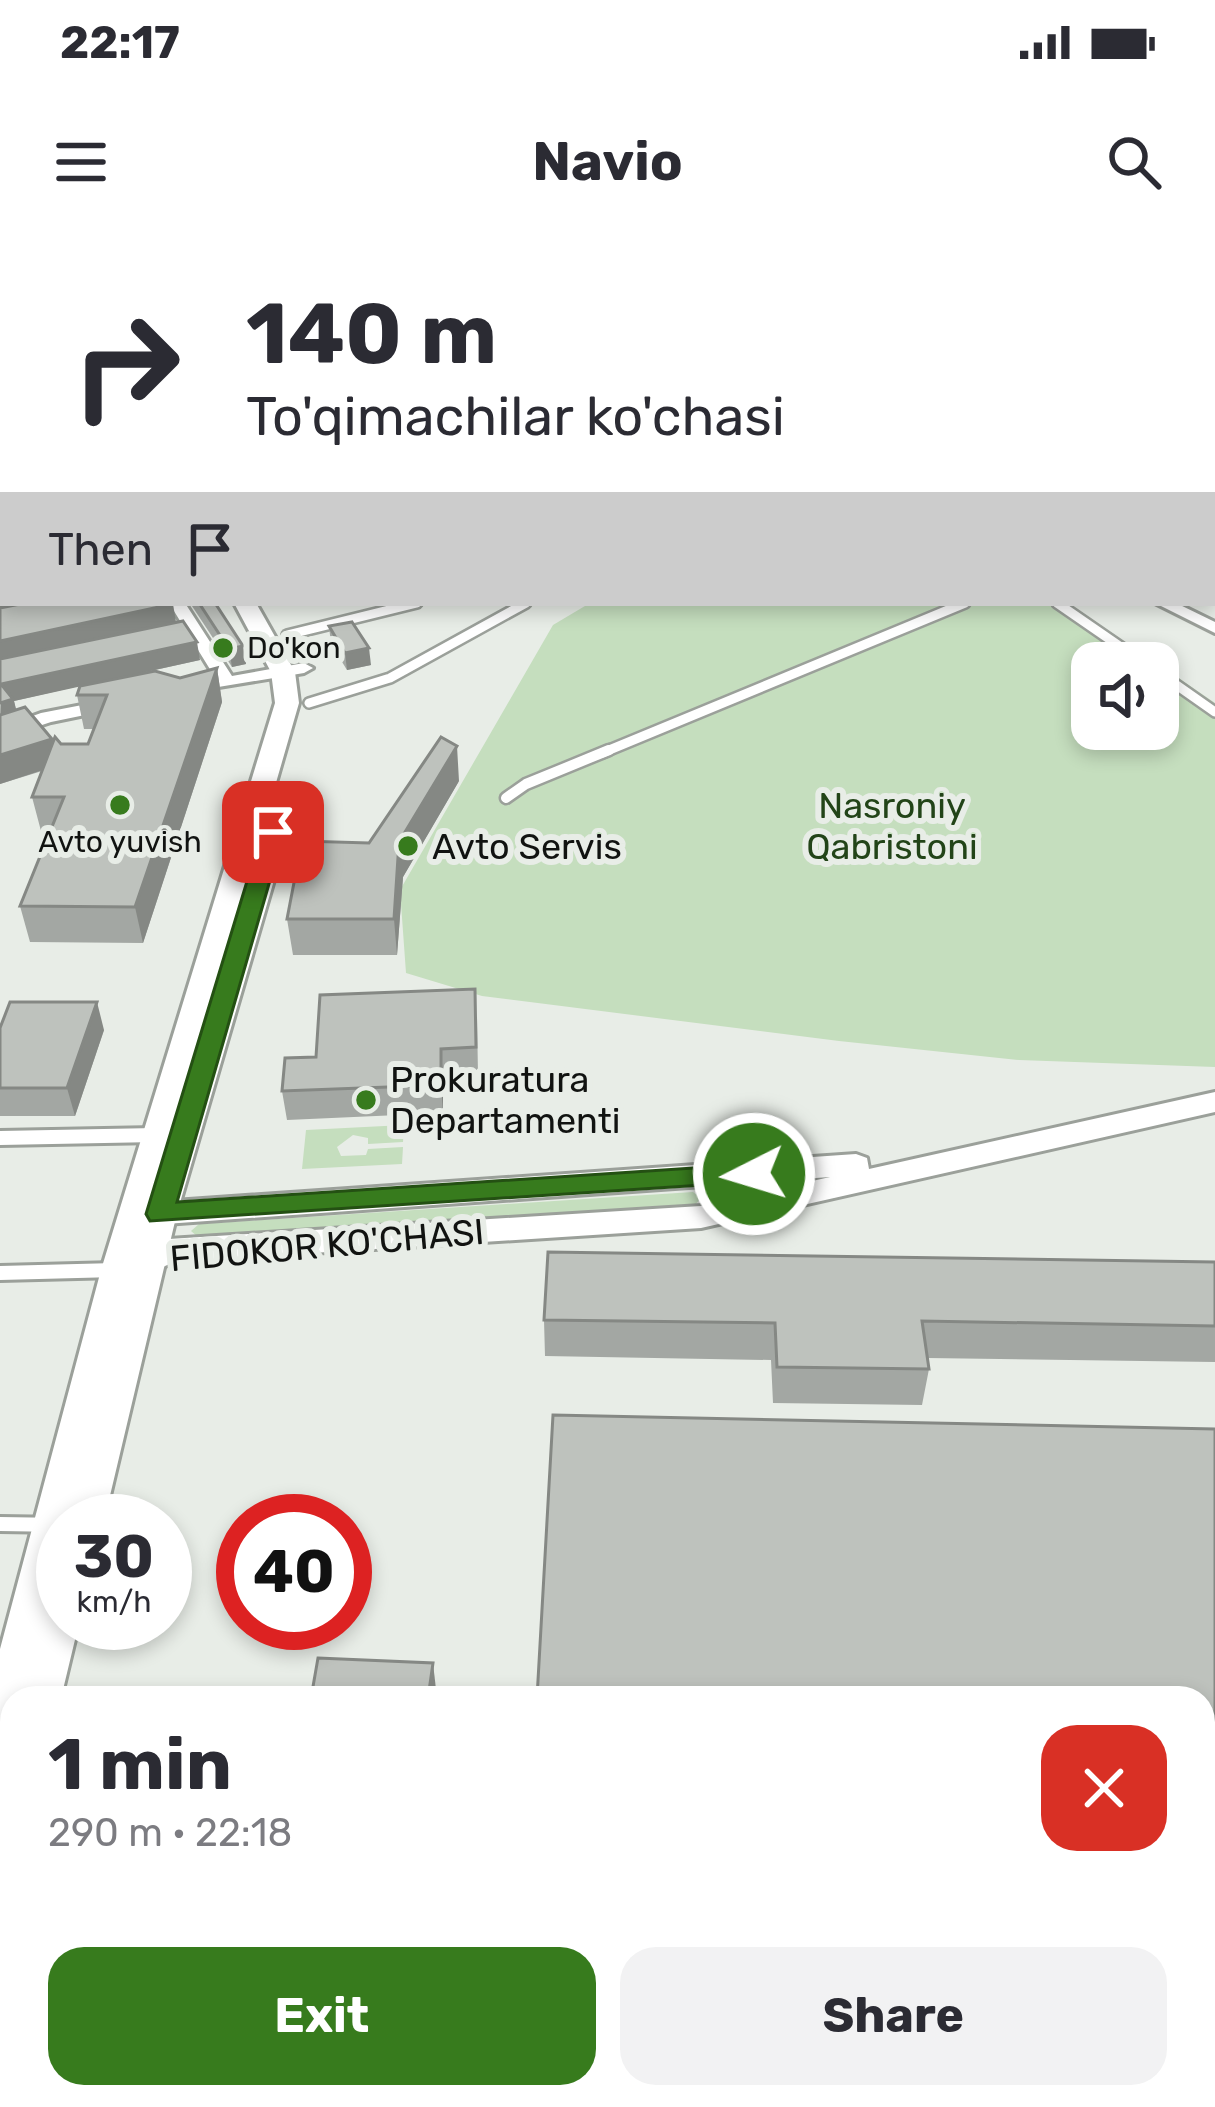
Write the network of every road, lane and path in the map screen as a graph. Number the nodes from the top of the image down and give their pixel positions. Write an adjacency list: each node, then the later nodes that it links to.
1 (179, 606): 9 (street)
2 (247, 606): 14 (main road)
3 (267, 606): 12 (main road)
4 (405, 606): 12 (lane)
5 (521, 606): 19 (lane)
6 (957, 606): 22 (lane)
7 (1061, 606): 13 (lane)
8 (1169, 606): 10 (street)
9 (193, 628): 11 (lane); 15 (street)
10 (1215, 628)
11 (172, 633)
12 (287, 635): 14 (main road)
13 (1114, 642)
14 (293, 670): 15 (street); 19 (main road); 24 (main road)
15 (227, 682): 17 (street)
16 (1179, 687): 20 (lane)
17 (158, 695)
18 (136, 699): 21 (street)
19 (310, 703): 27 (main road)
20 (1215, 712)
21 (0, 734)
22 (506, 798)
23 (1215, 1102): 26 (street, FIDOKOR KO'CHASI)
24 (157, 1135): 25 (lane); 28 (main road)
25 (0, 1138)
26 (964, 1156): 27 (street, FIDOKOR KO'CHASI); 28 (street, FIDOKOR KO'CHASI)
27 (160, 1214): 28 (main road)
28 (130, 1258): 29 (lane); 30 (main road)
29 (0, 1273)
30 (74, 1494)
31 (0, 1524): 32 (lane)
32 (36, 1524)
33 (36, 1619): 35 (main road)
34 (52, 1650): 36 (main road)
35 (14, 1686)
36 (43, 1686)

